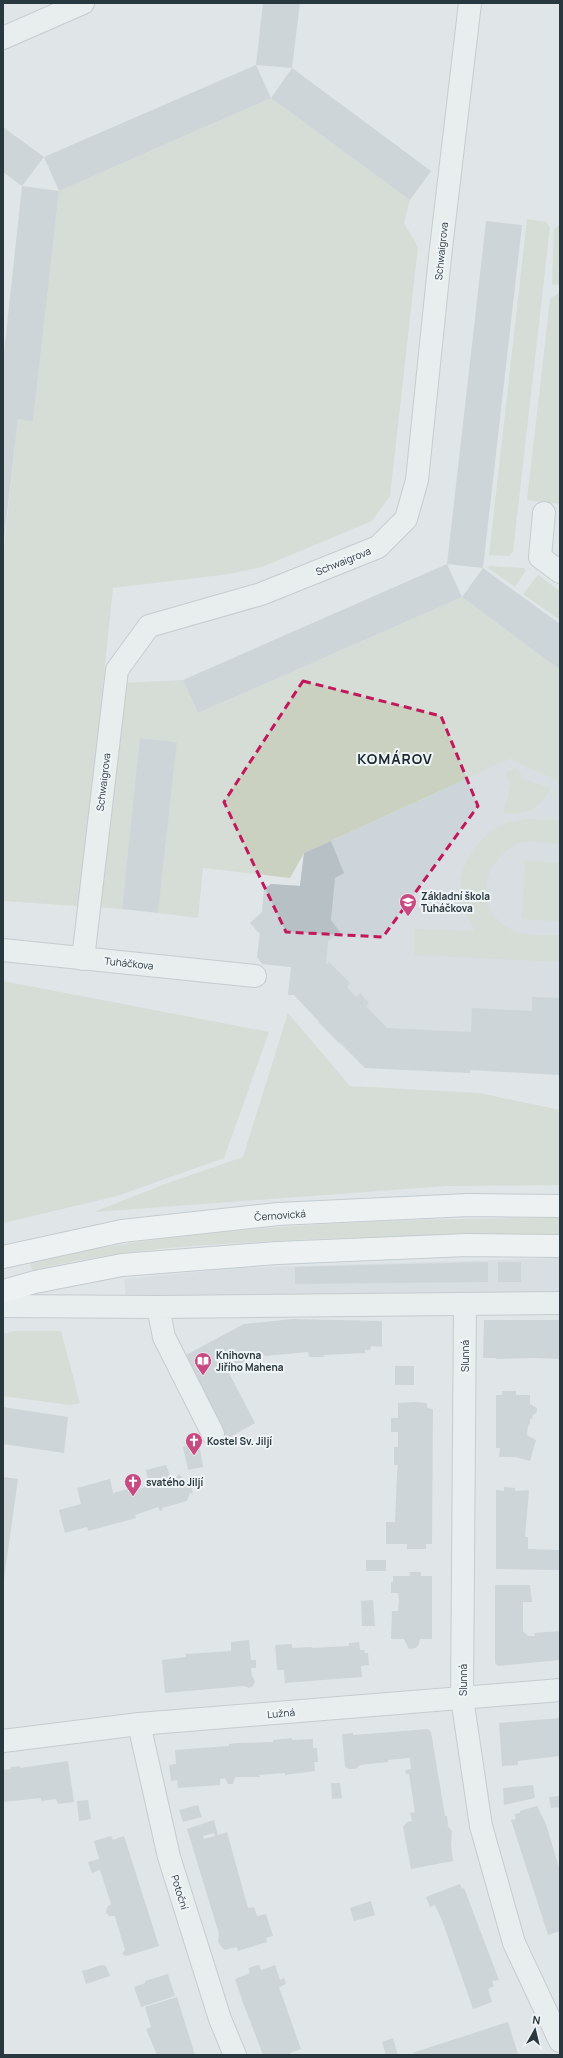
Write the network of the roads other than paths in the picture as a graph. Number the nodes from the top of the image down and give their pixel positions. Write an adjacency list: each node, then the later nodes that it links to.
1 (83, 3): 3 (street)
2 (470, 3): 7 (street, Schwaigrova)
3 (3, 38)
4 (544, 513): 5 (street)
5 (560, 572)
6 (3, 950): 7 (street, Tuháčkova)
7 (83, 959): 8 (street, Tuháčkova)
8 (255, 976)
9 (560, 1206): 11 (main road, Černovická)
10 (560, 1246): 12 (main road)
11 (3, 1257)
12 (3, 1291)
13 (465, 1304): 14 (street); 16 (street); 19 (street, Slunná)
14 (560, 1304)
15 (3, 1306): 16 (street)
16 (158, 1306): 17 (street)
17 (213, 1434)
18 (560, 1690): 19 (street, Lužná)
19 (462, 1698): 20 (street, Lužná); 22 (street, Slunná)
20 (139, 1724): 21 (street, Lužná); 23 (street, Potoční)
21 (3, 1741)
22 (560, 2041)
23 (235, 2055)

